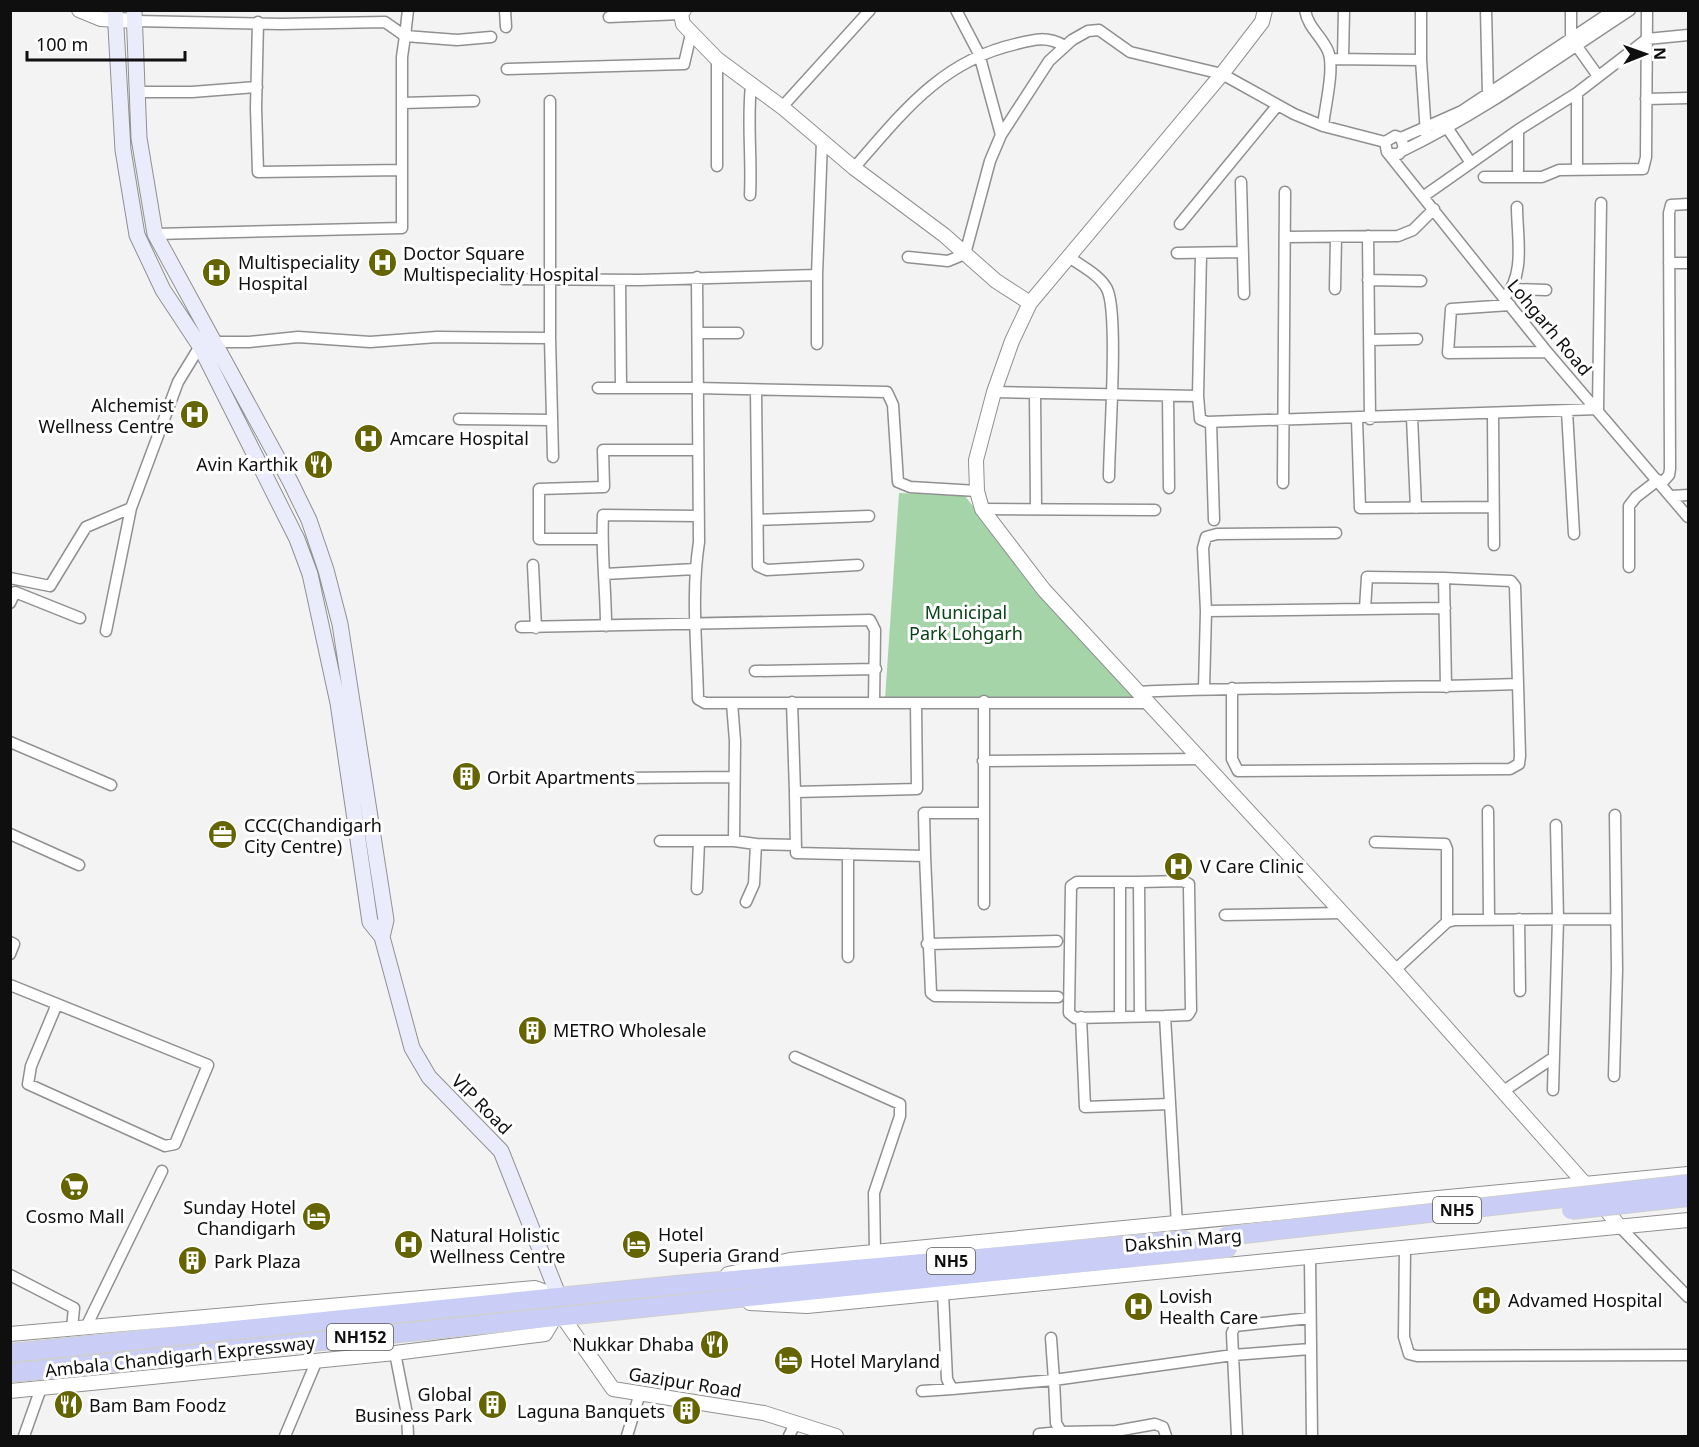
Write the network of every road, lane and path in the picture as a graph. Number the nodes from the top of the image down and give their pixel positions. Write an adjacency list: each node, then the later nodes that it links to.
1 (79, 10): 17 (street)
2 (348, 10): 21 (street)
3 (408, 10): 25 (street)
4 (505, 10): 22 (street)
5 (870, 10): 49 (street)
6 (956, 10): 30 (street)
7 (1265, 10): 36 (street)
8 (1305, 10): 32 (street)
9 (1344, 10): 33 (street)
10 (1421, 10): 34 (street)
11 (1486, 10): 43 (street)
12 (1571, 10): 28 (street)
13 (1614, 10): 28 (street)
14 (1630, 10): 28 (street)
15 (1647, 10): 27 (street)
16 (683, 12): 19 (street); 23 (street)
17 (115, 15): 18 (street); 106 (main road)
18 (134, 16): 20 (street); 40 (main road)
19 (609, 17)
20 (258, 22): 21 (street); 39 (street)
21 (348, 22): 25 (street)
22 (506, 27)
23 (691, 34): 31 (street); 35 (street)
24 (1689, 35): 27 (street)
25 (405, 36): 26 (street); 47 (street)
26 (491, 37)
27 (1647, 39): 37 (street); 44 (street)
28 (1574, 42): 37 (street); 43 (street)
29 (1065, 46): 30 (street); 36 (street); 54 (street)
30 (979, 54): 54 (street); 62 (street)
31 (717, 59): 38 (street); 61 (street)
32 (1330, 59): 33 (street); 50 (street)
33 (1343, 60): 34 (street)
34 (1421, 60): 51 (street)
35 (507, 69)
36 (1222, 74): 48 (street); 85 (street)
37 (1598, 76): 41 (street)
38 (751, 86): 49 (street); 69 (street)
39 (257, 87): 40 (street); 64 (street)
40 (137, 92): 76 (main road)
41 (1577, 93): 53 (street); 63 (street)
42 (1689, 98): 44 (street)
43 (1491, 99): 51 (street); 52 (street)
44 (1646, 99): 63 (street)
45 (474, 101): 47 (street)
46 (550, 101): 91 (street)
47 (402, 103): 64 (street)
48 (1277, 106): 50 (street); 75 (street)
49 (782, 107): 57 (street)
50 (1323, 126): 58 (street)
51 (1424, 128): 55 (street); 56 (street)
52 (1448, 129): 56 (street); 60 (street)
53 (1518, 130): 60 (street); 65 (street)
54 (1001, 135): 82 (street)
55 (1401, 138): 58 (street); 59 (street)
56 (1427, 139): 59 (street)
57 (822, 141): 62 (street); 88 (street)
58 (1385, 142): 59 (street)
59 (1397, 153): 70 (street, Lohgarh Road)
60 (1471, 163): 70 (street)
61 (717, 166)
62 (854, 168): 82 (street)
63 (1577, 169): 66 (street)
64 (402, 170): 76 (street)
65 (1518, 170)
66 (1484, 177)
67 (1241, 182): 80 (street)
68 (1285, 192): 78 (street)
69 (750, 195)
70 (1424, 196): 74 (street, Lohgarh Road)
71 (1601, 203): 118 (street)
72 (1689, 204): 86 (street)
73 (1517, 207): 96 (street)
74 (1434, 209): 77 (street); 99 (street, Lohgarh Road)
75 (1180, 224)
76 (155, 234): 106 (main road)
77 (1368, 236): 79 (street); 93 (street)
78 (1285, 237): 79 (street); 126 (street)
79 (1335, 237): 95 (street)
80 (1243, 252): 83 (street); 98 (street)
81 (1177, 253): 83 (street)
82 (965, 254): 84 (street); 100 (street)
83 (1201, 254): 117 (street)
84 (908, 257)
85 (1069, 257): 100 (street); 115 (street)
86 (1669, 263): 87 (street); 132 (street)
87 (1689, 264)
88 (817, 275): 89 (street); 107 (street)
89 (697, 277): 92 (street); 101 (street)
90 (503, 279): 91 (street)
91 (552, 280): 92 (street); 103 (street)
92 (620, 280): 110 (street)
93 (1368, 280): 94 (street); 105 (street)
94 (1421, 281)
95 (1335, 289)
96 (1513, 289): 97 (street); 99 (street)
97 (1546, 290)
98 (1244, 294)
99 (1507, 301): 108 (street, Lohgarh Road); 108 (street)
100 (1030, 303): 113 (street)
101 (698, 333): 102 (street); 111 (street)
102 (738, 333)
103 (550, 338): 106 (street); 125 (street)
104 (1417, 339): 105 (street)
105 (1369, 340): 124 (street)
106 (207, 344): 131 (main road); 136 (main road); 140 (street)
107 (817, 344)
108 (1547, 351): 118 (street, Lohgarh Road)
109 (598, 388): 110 (street)
110 (621, 388): 111 (street)
111 (696, 388): 112 (street); 128 (street)
112 (756, 390): 135 (street); 148 (street)
113 (994, 392): 114 (street); 135 (street)
114 (1035, 394): 115 (street); 141 (street)
115 (1111, 394): 116 (street); 130 (street)
116 (1168, 396): 117 (street); 134 (street)
117 (1198, 396): 127 (street)
118 (1598, 409): 119 (street); 132 (street, Lohgarh Road)
119 (1567, 411): 120 (street); 151 (street)
120 (1493, 414): 121 (street); 139 (street)
121 (1412, 417): 124 (street); 142 (street)
122 (459, 419): 125 (street)
123 (1357, 419): 124 (street); 126 (street); 142 (street)
124 (1370, 419)
125 (552, 420): 129 (street)
126 (1283, 421): 127 (street); 133 (street)
127 (1211, 422): 149 (street)
128 (696, 450): 145 (street); 152 (street)
129 (553, 457)
130 (1109, 477)
131 (290, 481): 136 (main road); 217 (main road)
132 (1659, 482): 138 (street, Lohgarh Road); 156 (street)
133 (1283, 483)
134 (1169, 488)
135 (977, 491): 143 (street)
136 (274, 494): 217 (main road)
137 (1689, 495): 138 (street)
138 (1671, 496): 147 (street, Lohgarh Road)
139 (1493, 507): 142 (street); 153 (street)
140 (130, 508): 159 (street); 170 (street)
141 (1036, 508): 143 (street); 144 (street)
142 (1416, 508)
143 (982, 509): 177 (street)
144 (1155, 510)
145 (698, 516): 152 (street); 157 (street)
146 (869, 516): 148 (street)
147 (1689, 517)
148 (758, 519): 155 (street)
149 (1214, 520)
150 (1336, 533): 164 (street)
151 (1574, 534)
152 (602, 539): 158 (street)
153 (1494, 545)
154 (533, 565): 169 (street)
155 (858, 565)
156 (1629, 567)
157 (695, 569): 158 (street); 166 (street)
158 (605, 574): 167 (street)
159 (10, 578)
160 (1444, 578): 162 (street); 163 (street); 173 (street)
161 (10, 603): 165 (street)
162 (1445, 608): 163 (street); 174 (street)
163 (1365, 609): 164 (street)
164 (1206, 611): 176 (street)
165 (80, 618)
166 (694, 624): 167 (street); 171 (street); 180 (street)
167 (606, 626): 169 (street)
168 (521, 627): 169 (street)
169 (536, 628)
170 (106, 631)
171 (876, 669): 172 (street); 181 (street)
172 (755, 671)
173 (1518, 684): 174 (street); 175 (street)
174 (1446, 687): 175 (street)
175 (1232, 688): 176 (street)
176 (1204, 689): 177 (street)
177 (1138, 692): 183 (street)
178 (984, 701): 182 (street); 183 (street); 186 (street)
179 (792, 702): 180 (street); 181 (street); 190 (street)
180 (732, 703): 187 (street)
181 (874, 703): 182 (street)
182 (916, 703): 190 (street)
183 (1149, 703): 185 (street)
184 (10, 742): 189 (street)
185 (1202, 759): 186 (street); 210 (street)
186 (982, 761): 192 (street)
187 (733, 777): 188 (street); 197 (street)
188 (621, 778)
189 (111, 784)
190 (795, 792): 201 (street)
191 (1488, 811): 212 (street)
192 (983, 813): 203 (street); 209 (street)
193 (1615, 815): 215 (street)
194 (1556, 825): 214 (street)
195 (10, 834): 204 (street)
196 (699, 841): 197 (street); 198 (street); 207 (street)
197 (734, 841): 200 (street)
198 (660, 842)
199 (1375, 842): 216 (street)
200 (756, 844): 201 (street); 208 (street)
201 (796, 844): 202 (street)
202 (848, 854): 203 (street); 222 (street)
203 (925, 856): 220 (street)
204 (79, 865)
205 (1120, 882): 206 (street); 229 (street); 231 (street)
206 (1139, 882): 228 (street); 230 (street)
207 (697, 889)
208 (746, 902)
209 (984, 904)
210 (1342, 913): 211 (street); 223 (street)
211 (1225, 915)
212 (1489, 919): 213 (street); 216 (street)
213 (1519, 919): 214 (street); 225 (street)
214 (1558, 919): 215 (street); 233 (street)
215 (1616, 919): 234 (street)
216 (1447, 922): 223 (street)
217 (382, 937): 253 (main road, VIP Road)
218 (1057, 941): 220 (street)
219 (10, 942): 221 (street)
220 (927, 944): 226 (street)
221 (10, 954)
222 (848, 957)
223 (1395, 970): 236 (street)
224 (10, 985): 227 (street)
225 (1520, 990)
226 (1058, 997)
227 (57, 1004): 227 (street)
228 (1140, 1015): 229 (street); 230 (street)
229 (1120, 1016): 231 (street)
230 (1165, 1016): 237 (street)
231 (1081, 1017): 237 (street)
232 (795, 1057): 248 (street)
233 (1553, 1058): 235 (street); 236 (street)
234 (1614, 1076)
235 (1553, 1090)
236 (1502, 1092): 241 (street)
237 (1170, 1104): 244 (street)
238 (162, 1171): 258 (street)
239 (1689, 1174): 241 (street, NH152)
240 (1689, 1184): 246 (highway, Dakshin Marg / NH5, bridge)
241 (1586, 1185): 244 (street, NH152); 245 (street)
242 (1689, 1197): 246 (highway, NH5, bridge)
243 (1689, 1220): 245 (street, Dakshin Marg / NH152)
244 (1177, 1224): 248 (street, NH152)
245 (1620, 1227): 247 (street, Dakshin Marg / NH152); 254 (street)
246 (1227, 1242): 251 (highway, Dakshin Marg / NH5); 255 (highway, NH5)
247 (1405, 1248): 249 (street, Dakshin Marg / NH152); 266 (street)
248 (875, 1252): 251 (street, NH152)
249 (1310, 1257): 252 (street, Dakshin Marg / NH152); 257 (street)
250 (10, 1275): 259 (street)
251 (676, 1285): 253 (highway, Ambala Chandigarh Expressway / NH152)
252 (943, 1293): 255 (street, Dakshin Marg / NH152); 271 (street)
253 (559, 1297): 258 (street); 263 (highway, Ambala Chandigarh Expressway / NH152)
254 (1689, 1297)
255 (708, 1301): 256 (highway, Ambala Chandigarh Expressway / NH152)
256 (558, 1317): 264 (street); 268 (highway, Ambala Chandigarh Expressway / NH152); 274 (street, Gazipur Road)
257 (1310, 1318): 262 (street); 265 (street)
258 (87, 1326): 259 (street)
259 (72, 1328): 260 (street)
260 (10, 1334)
261 (1051, 1338): 269 (street)
262 (1311, 1349): 265 (street); 286 (street)
263 (10, 1353)
264 (395, 1353): 267 (street); 280 (street)
265 (1233, 1355): 269 (street); 285 (street)
266 (1689, 1355)
267 (317, 1360): 270 (street); 279 (street)
268 (10, 1373)
269 (1054, 1380): 271 (street); 276 (street)
270 (41, 1388): 272 (street); 278 (street)
271 (952, 1389): 273 (street)
272 (10, 1391)
273 (922, 1391)
274 (640, 1393): 275 (street, Gazipur Road); 281 (street)
275 (796, 1422): 282 (street); 283 (street, Gazipur Road)
276 (1061, 1432): 277 (street); 284 (street)
277 (1039, 1434)
278 (24, 1437)
279 (285, 1437)
280 (408, 1437)
281 (627, 1437)
282 (789, 1437)
283 (836, 1437)
284 (1166, 1437)
285 (1238, 1437)
286 (1312, 1437)

